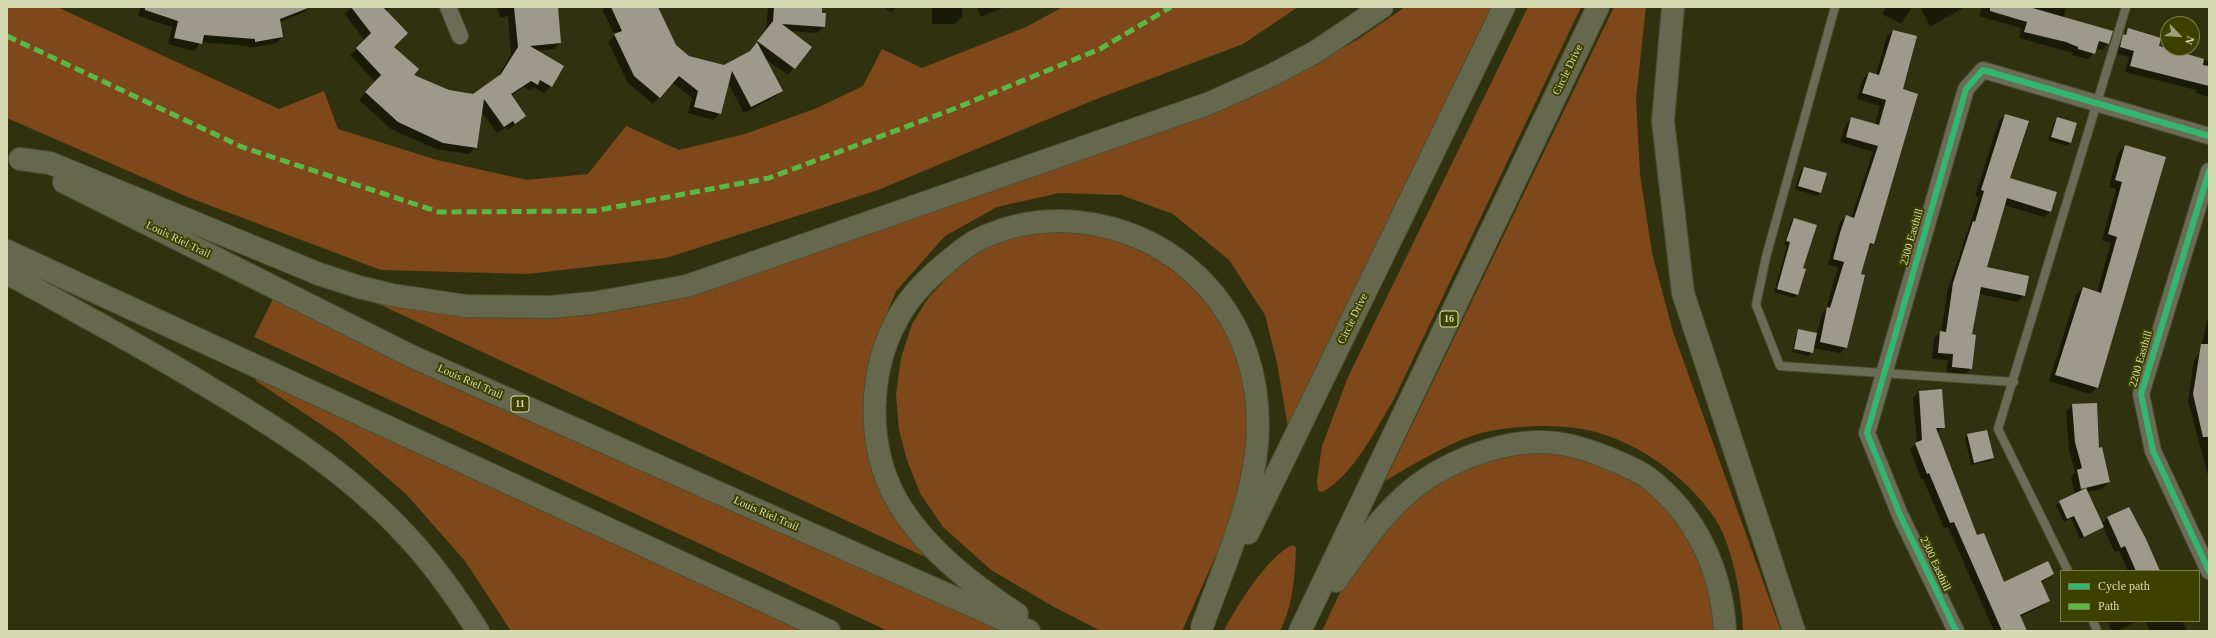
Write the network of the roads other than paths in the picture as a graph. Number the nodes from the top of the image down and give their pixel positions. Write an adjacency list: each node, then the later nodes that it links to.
1 (448, 7): 8 (street)
2 (1382, 7): 11 (highway)
3 (1504, 7): 20 (highway, Circle Drive)
4 (1598, 7): 25 (highway, Circle Drive / 16)
5 (1673, 7): 28 (highway)
6 (1835, 7): 15 (lane)
7 (2126, 7): 9 (lane)
8 (460, 36)
9 (2097, 103): 10 (street, 2300 Easthill); 15 (street, 2300 Easthill); 16 (lane)
10 (2209, 136)
11 (14, 156): 23 (highway, Louis Riel Trail / 11)
12 (2209, 171): 18 (street, 2200 Easthill)
13 (7, 251): 22 (highway)
14 (7, 273): 21 (highway)
15 (1883, 373): 16 (lane); 29 (street, 2300 Easthill)
16 (2014, 382): 17 (lane)
17 (2068, 570)
18 (2209, 571)
19 (2092, 622): 30 (lane)
20 (1201, 629): 24 (highway)
21 (478, 631)
22 (829, 631)
23 (1029, 631)
24 (1043, 631)
25 (1300, 631)
26 (1304, 631): 27 (highway)
27 (1725, 631)
28 (1794, 631)
29 (1956, 631)
30 (2097, 631)

